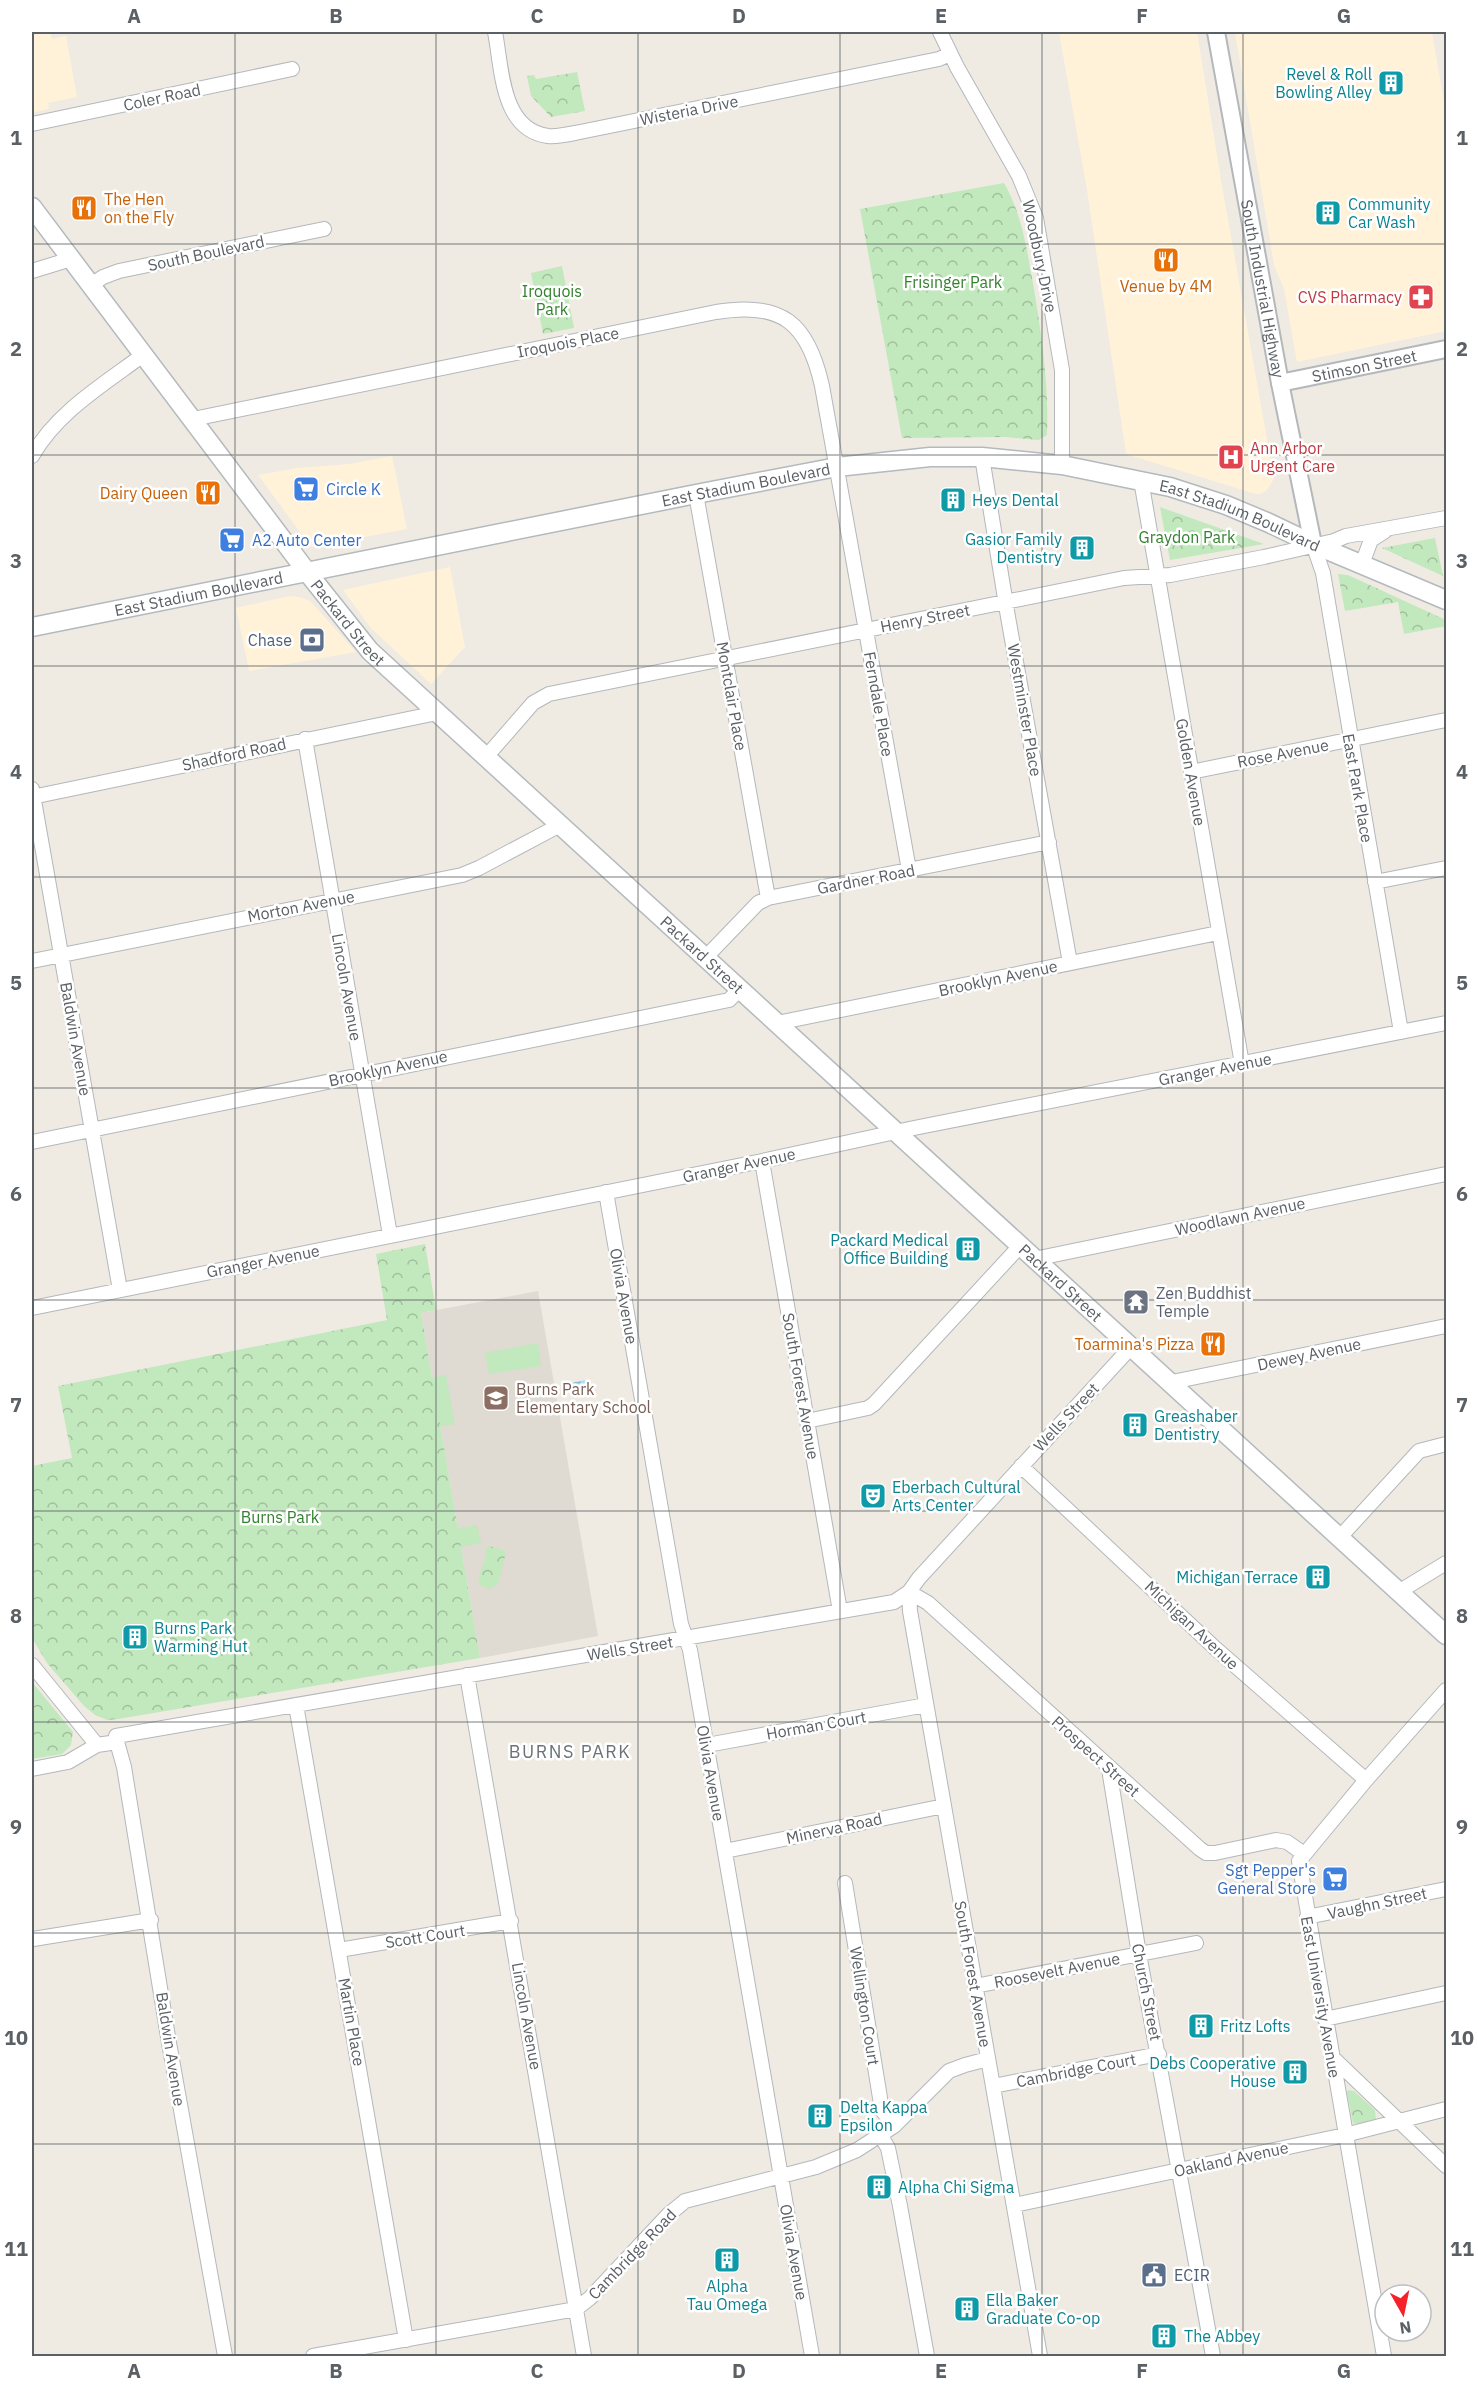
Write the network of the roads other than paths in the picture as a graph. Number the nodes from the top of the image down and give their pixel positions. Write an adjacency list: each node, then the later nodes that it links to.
1 (940, 32): 4 (street, Woodbury Drive)
2 (1216, 32): 14 (street, South Industrial Highway)
3 (496, 33): 4 (street, Wisteria Drive)
4 (950, 54): 18 (street, Woodbury Drive)
5 (292, 69): 6 (street, Coler Road)
6 (32, 124)
7 (32, 207): 9 (main road, Packard Street)
8 (324, 228): 11 (street, South Boulevard)
9 (71, 259): 10 (street); 11 (main road, Packard Street)
10 (32, 271)
11 (91, 285): 13 (main road, Packard Street)
12 (1446, 349): 14 (street, Stimson Street)
13 (143, 355): 15 (main road, Packard Street); 16 (street)
14 (1280, 383): 24 (street, South Industrial Highway)
15 (193, 419): 19 (street, Iroquois Place); 26 (main road, Packard Street)
16 (32, 456)
17 (982, 457): 18 (main road, East Stadium Boulevard); 19 (main road, East Stadium Boulevard); 29 (street, Westminster Place)
18 (1062, 465): 20 (main road, East Stadium Boulevard)
19 (837, 467): 21 (main road, East Stadium Boulevard); 31 (street, Ferndale Place)
20 (1141, 480): 24 (main road, East Stadium Boulevard); 27 (street, Golden Avenue)
21 (696, 494): 26 (main road, East Stadium Boulevard); 32 (street, Montclair Place)
22 (1446, 518): 23 (street, Henry Street)
23 (1389, 529): 24 (street, Henry Street); 25 (street)
24 (1313, 544): 25 (main road, East Stadium Boulevard); 27 (street, Henry Street); 36 (street, East Park Place)
25 (1362, 564): 28 (main road, East Stadium Boulevard)
26 (307, 572): 30 (main road, East Stadium Boulevard); 33 (main road, Packard Street)
27 (1156, 575): 29 (street, Henry Street); 38 (street, Golden Avenue)
28 (1446, 600)
29 (1005, 603): 31 (street, Henry Street); 41 (street, Westminster Place)
30 (32, 627)
31 (865, 630): 32 (street, Henry Street); 43 (street, Ferndale Place)
32 (725, 660): 37 (street, Henry Street); 45 (street, Montclair Place)
33 (437, 713): 35 (street, Shadford Road); 37 (main road, Packard Street)
34 (1446, 720): 36 (street, Rose Avenue)
35 (305, 739): 39 (street, Shadford Road); 46 (street, Lincoln Avenue)
36 (1350, 740): 38 (street, Rose Avenue); 44 (street, East Park Place)
37 (486, 757): 40 (main road, Packard Street)
38 (1191, 772): 47 (street, Golden Avenue)
39 (32, 794): 48 (street, Baldwin Avenue)
40 (560, 825): 46 (street, Morton Avenue); 49 (main road, Packard Street)
41 (1049, 842): 43 (street, Gardner Road); 51 (street, Westminster Place)
42 (1446, 868): 44 (street)
43 (909, 870): 45 (street, Gardner Road)
44 (1375, 882): 55 (street, East Park Place)
45 (768, 898): 49 (street, Gardner Road)
46 (332, 900): 48 (street, Morton Avenue); 57 (street, Lincoln Avenue)
47 (1218, 933): 51 (street, Brooklyn Avenue); 56 (street, Golden Avenue)
48 (61, 955): 50 (street, Morton Avenue); 58 (street, Baldwin Avenue)
49 (706, 957): 52 (main road, Packard Street)
50 (32, 961)
51 (1070, 963): 53 (street, Brooklyn Avenue)
52 (740, 989): 53 (main road, Packard Street); 57 (street, Brooklyn Avenue)
53 (777, 1023): 59 (main road, Packard Street)
54 (1446, 1023): 55 (street, Granger Avenue)
55 (1401, 1032): 56 (street, Granger Avenue)
56 (1242, 1064): 59 (street, Granger Avenue)
57 (362, 1074): 58 (street, Brooklyn Avenue); 64 (street, Lincoln Avenue)
58 (92, 1130): 60 (street, Brooklyn Avenue); 67 (street, Baldwin Avenue)
59 (896, 1132): 61 (street, Granger Avenue); 65 (main road, Packard Street)
60 (32, 1142)
61 (762, 1161): 63 (street, Granger Avenue); 72 (street, South Forest Avenue)
62 (1446, 1174): 66 (street, Woodlawn Avenue)
63 (606, 1192): 64 (street, Granger Avenue); 81 (street, Olivia Avenue)
64 (390, 1235): 67 (street, Granger Avenue)
65 (1020, 1246): 66 (main road, Packard Street); 72 (street)
66 (1034, 1259): 70 (main road, Packard Street)
67 (120, 1290): 68 (street, Granger Avenue)
68 (32, 1308)
69 (1446, 1326): 71 (street, Dewey Avenue)
70 (1132, 1346): 71 (main road, Packard Street); 74 (street, Wells Street)
71 (1172, 1382): 75 (main road, Packard Street)
72 (807, 1421): 79 (street, South Forest Avenue)
73 (1446, 1444): 75 (street)
74 (1021, 1466): 78 (street, Wells Street); 92 (street, Michigan Avenue)
75 (1341, 1536): 77 (main road, Packard Street)
76 (1446, 1563): 77 (street)
77 (1400, 1591): 80 (main road, Packard Street)
78 (909, 1592): 79 (street, Wells Street); 86 (street, South Forest Avenue); 90 (street, Prospect Street)
79 (840, 1611): 81 (street, Wells Street)
80 (1446, 1635)
81 (686, 1640): 83 (street, Wells Street); 89 (street, Olivia Avenue)
82 (32, 1665): 88 (street)
83 (467, 1675): 85 (street, Wells Street); 100 (street, Lincoln Avenue)
84 (1446, 1690): 92 (street)
85 (297, 1705): 87 (street, Wells Street); 103 (street, Martin Place)
86 (926, 1705): 89 (street, Horman Court); 93 (street, South Forest Avenue)
87 (117, 1742): 88 (street, Wells Street); 99 (street, Baldwin Avenue)
88 (97, 1745): 91 (street, Wells Street)
89 (706, 1745): 94 (street, Olivia Avenue)
90 (1109, 1768): 95 (street, Prospect Street); 104 (street, Church Street)
91 (32, 1769)
92 (1366, 1780): 95 (street)
93 (944, 1806): 94 (street, Minerva Road); 105 (street, South Forest Avenue)
94 (725, 1851): 119 (street, Olivia Avenue)
95 (1304, 1854): 98 (street, East University Avenue)
96 (845, 1883): 114 (street, Wellington Court)
97 (1446, 1889): 98 (street, Vaughn Street)
98 (1307, 1917): 107 (street, East University Avenue)
99 (151, 1920): 101 (street); 123 (street, Baldwin Avenue)
100 (511, 1921): 103 (street, Scott Court); 121 (street, Lincoln Avenue)
101 (33, 1939)
102 (1196, 1943): 104 (street, Roosevelt Avenue)
103 (339, 1950): 122 (street, Martin Place)
104 (1139, 1953): 105 (street, Roosevelt Avenue); 108 (street, Church Street)
105 (975, 1986): 110 (street, South Forest Avenue)
106 (1446, 1993): 107 (street)
107 (1325, 2019): 109 (street, East University Avenue)
108 (1159, 2054): 111 (street, Cambridge Court); 118 (street, Church Street)
109 (1331, 2056): 113 (street); 115 (street, East University Avenue)
110 (988, 2060): 111 (street, South Forest Avenue); 114 (street, Cambridge Road)
111 (993, 2086): 120 (street, South Forest Avenue)
112 (1446, 2109): 113 (street, Oakland Avenue)
113 (1398, 2121): 115 (street, Oakland Avenue); 117 (street)
114 (894, 2126): 116 (street, Cambridge Road)
115 (1345, 2135): 118 (street, Oakland Avenue); 130 (street, East University Avenue)
116 (881, 2136): 119 (street, Cambridge Road); 127 (street)
117 (1446, 2166)
118 (1179, 2170): 120 (street, Oakland Avenue); 129 (street, Church Street)
119 (781, 2176): 121 (street, Cambridge Road); 126 (street, Olivia Avenue)
120 (1014, 2205): 128 (street, South Forest Avenue)
121 (576, 2309): 122 (street, Cambridge Road); 125 (street, Lincoln Avenue)
122 (406, 2340): 124 (street, Cambridge Road)
123 (225, 2356)
124 (314, 2356)
125 (584, 2356)
126 (812, 2356)
127 (927, 2356)
128 (1040, 2356)
129 (1213, 2356)
130 (1384, 2356)

